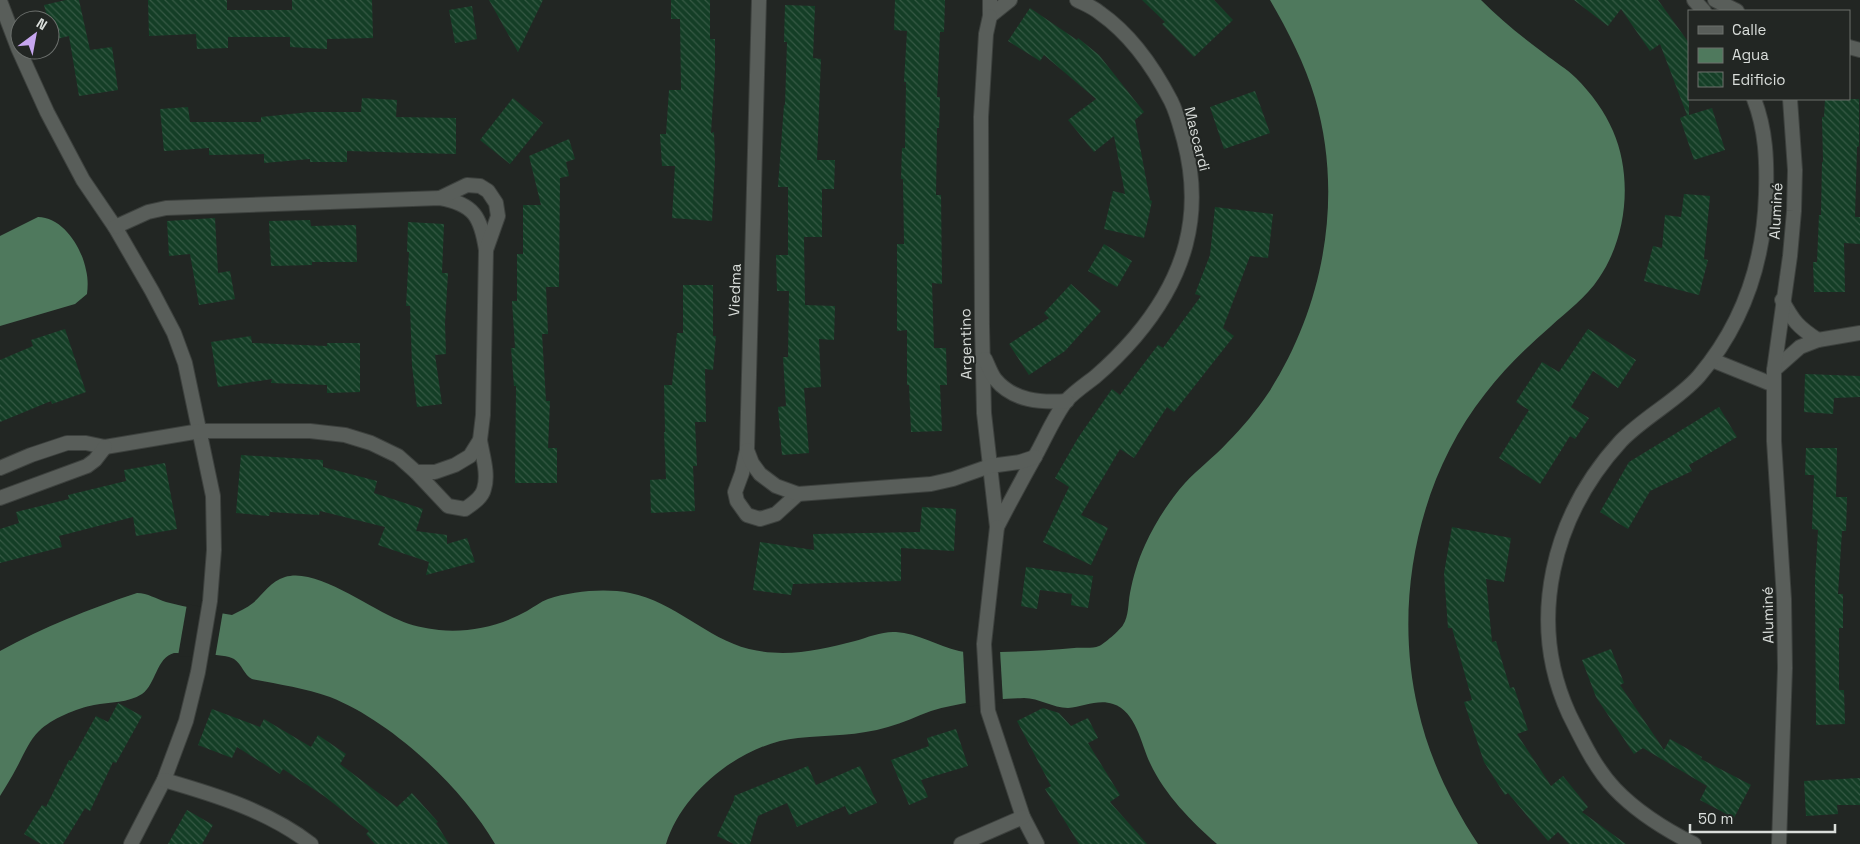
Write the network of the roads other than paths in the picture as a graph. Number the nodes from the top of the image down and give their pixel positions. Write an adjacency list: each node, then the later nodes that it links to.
1 (759, 0): 27 (street, Viedma)
2 (990, 0): 10 (street, Argentino)
3 (1010, 0): 10 (street)
4 (1077, 0): 23 (street, Mascardi)
5 (1694, 0): 8 (street)
6 (1714, 0): 9 (street)
7 (3, 1): 14 (street)
8 (1703, 10)
9 (1735, 10)
10 (990, 16): 19 (street, Argentino)
11 (1754, 100): 20 (street)
12 (1790, 100): 16 (street, Aluminé)
13 (440, 198): 14 (street); 15 (street); 15 (street)
14 (115, 227): 24 (street)
15 (486, 250): 25 (street)
16 (1782, 300): 18 (street); 21 (street, Aluminé)
17 (1860, 333): 18 (street)
18 (1818, 340): 21 (street)
19 (983, 355): 23 (street); 29 (street, Argentino)
20 (1712, 360): 22 (street); 41 (street)
21 (1774, 370): 22 (street, Aluminé)
22 (1774, 385): 42 (street, Aluminé)
23 (1067, 401): 28 (street)
24 (200, 431): 26 (street); 31 (street); 35 (street)
25 (480, 440): 31 (street); 31 (street)
26 (105, 447): 30 (street); 33 (street)
27 (747, 450): 32 (street); 32 (street, Viedma)
28 (1035, 456): 29 (street); 34 (street)
29 (990, 466): 32 (street); 34 (street, Argentino)
30 (0, 468)
31 (416, 472)
32 (798, 494)
33 (0, 498)
34 (997, 528): 36 (street)
35 (164, 780): 37 (street); 38 (street)
36 (1023, 817): 39 (street); 40 (street)
37 (130, 844)
38 (311, 844)
39 (961, 844)
40 (1037, 844)
41 (1694, 844)
42 (1779, 844)

